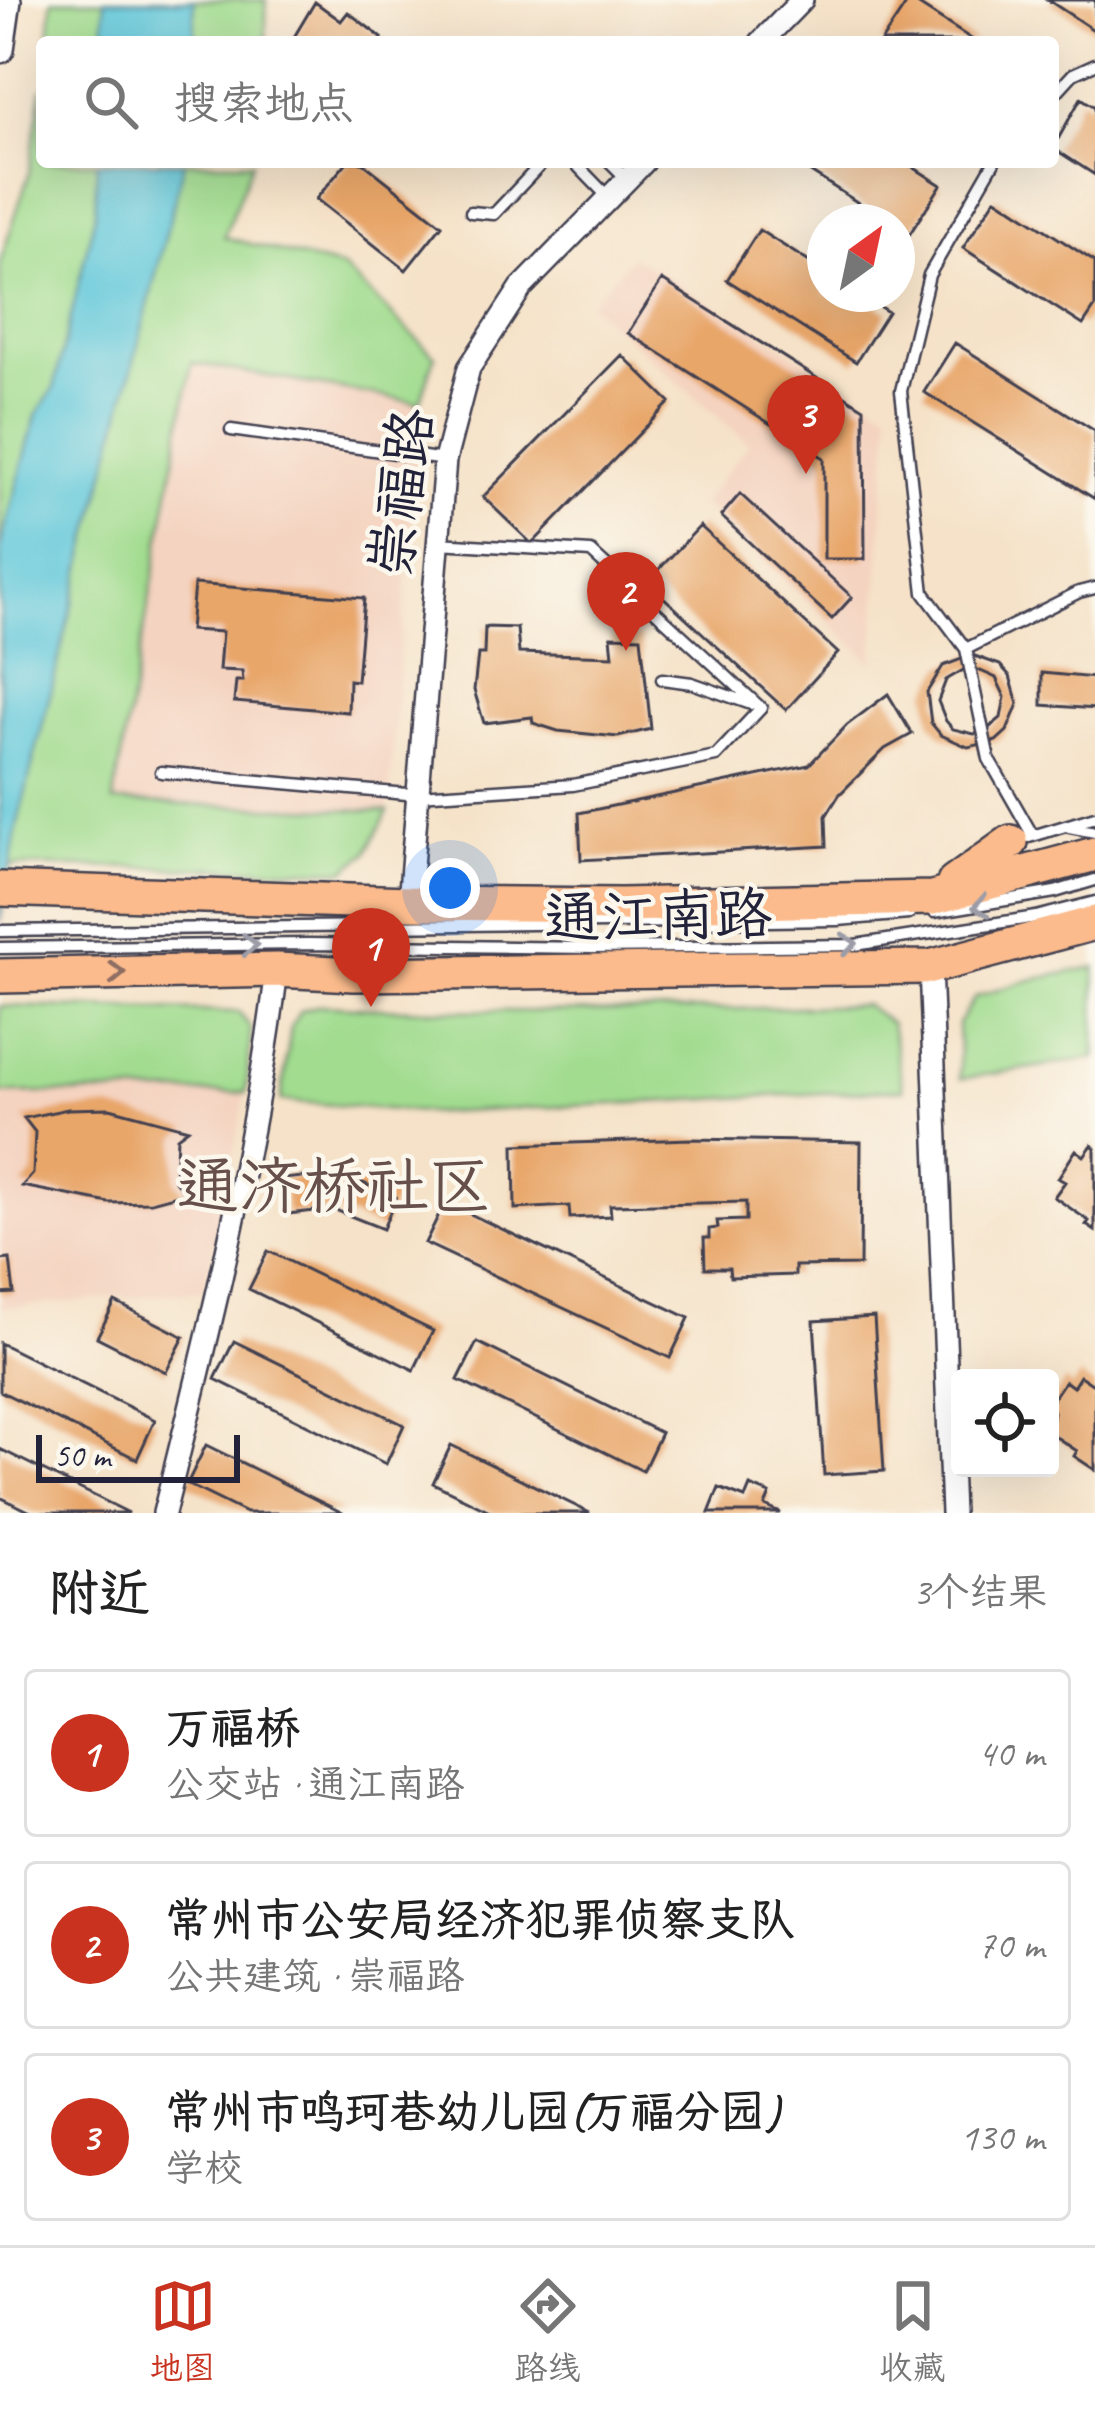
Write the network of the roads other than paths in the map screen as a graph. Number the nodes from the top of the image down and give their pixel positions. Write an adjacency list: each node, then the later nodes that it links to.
1 (7, 0): 4 (street)
2 (802, 0): 3 (street)
3 (767, 36)
4 (0, 49)
5 (1095, 64): 6 (lane)
6 (1059, 89)
7 (537, 168): 14 (lane)
8 (580, 168): 13 (lane)
9 (616, 168): 12 (lane)
10 (638, 168): 12 (street, 崇福路)
11 (991, 168): 19 (lane)
12 (627, 179): 13 (street, 崇福路)
13 (609, 198): 16 (street, 崇福路)
14 (471, 212)
15 (231, 430): 16 (lane)
16 (445, 460): 17 (street, 崇福路)
17 (438, 543): 21 (lane); 23 (street, 崇福路)
18 (1095, 588): 19 (lane)
19 (966, 649): 27 (lane)
20 (662, 679): 21 (lane)
21 (761, 708): 23 (lane)
22 (161, 772): 23 (lane)
23 (418, 795): 33 (street, 崇福路)
24 (1095, 817): 25 (lane)
25 (1065, 826): 26 (lane); 27 (lane)
26 (1095, 832)
27 (1022, 839): 31 (main road)
28 (1095, 854): 31 (main road, 通江南路)
29 (1095, 880): 36 (lane, one-way to 36)
30 (6, 889): 33 (main road, 通江南路)
31 (932, 898): 33 (main road, 通江南路)
32 (1095, 902): 38 (lane, one-way to 32)
33 (409, 903)
34 (247, 917): 36 (lane)
35 (1095, 923): 39 (main road, 通江南路)
36 (262, 928): 37 (lane)
37 (5, 931)
38 (2, 958): 40 (main road, 通江南路, one-way to 40)
39 (930, 967): 40 (main road, 通江南路); 42 (street)
40 (277, 970): 41 (street)
41 (164, 1513)
42 (952, 1513)

